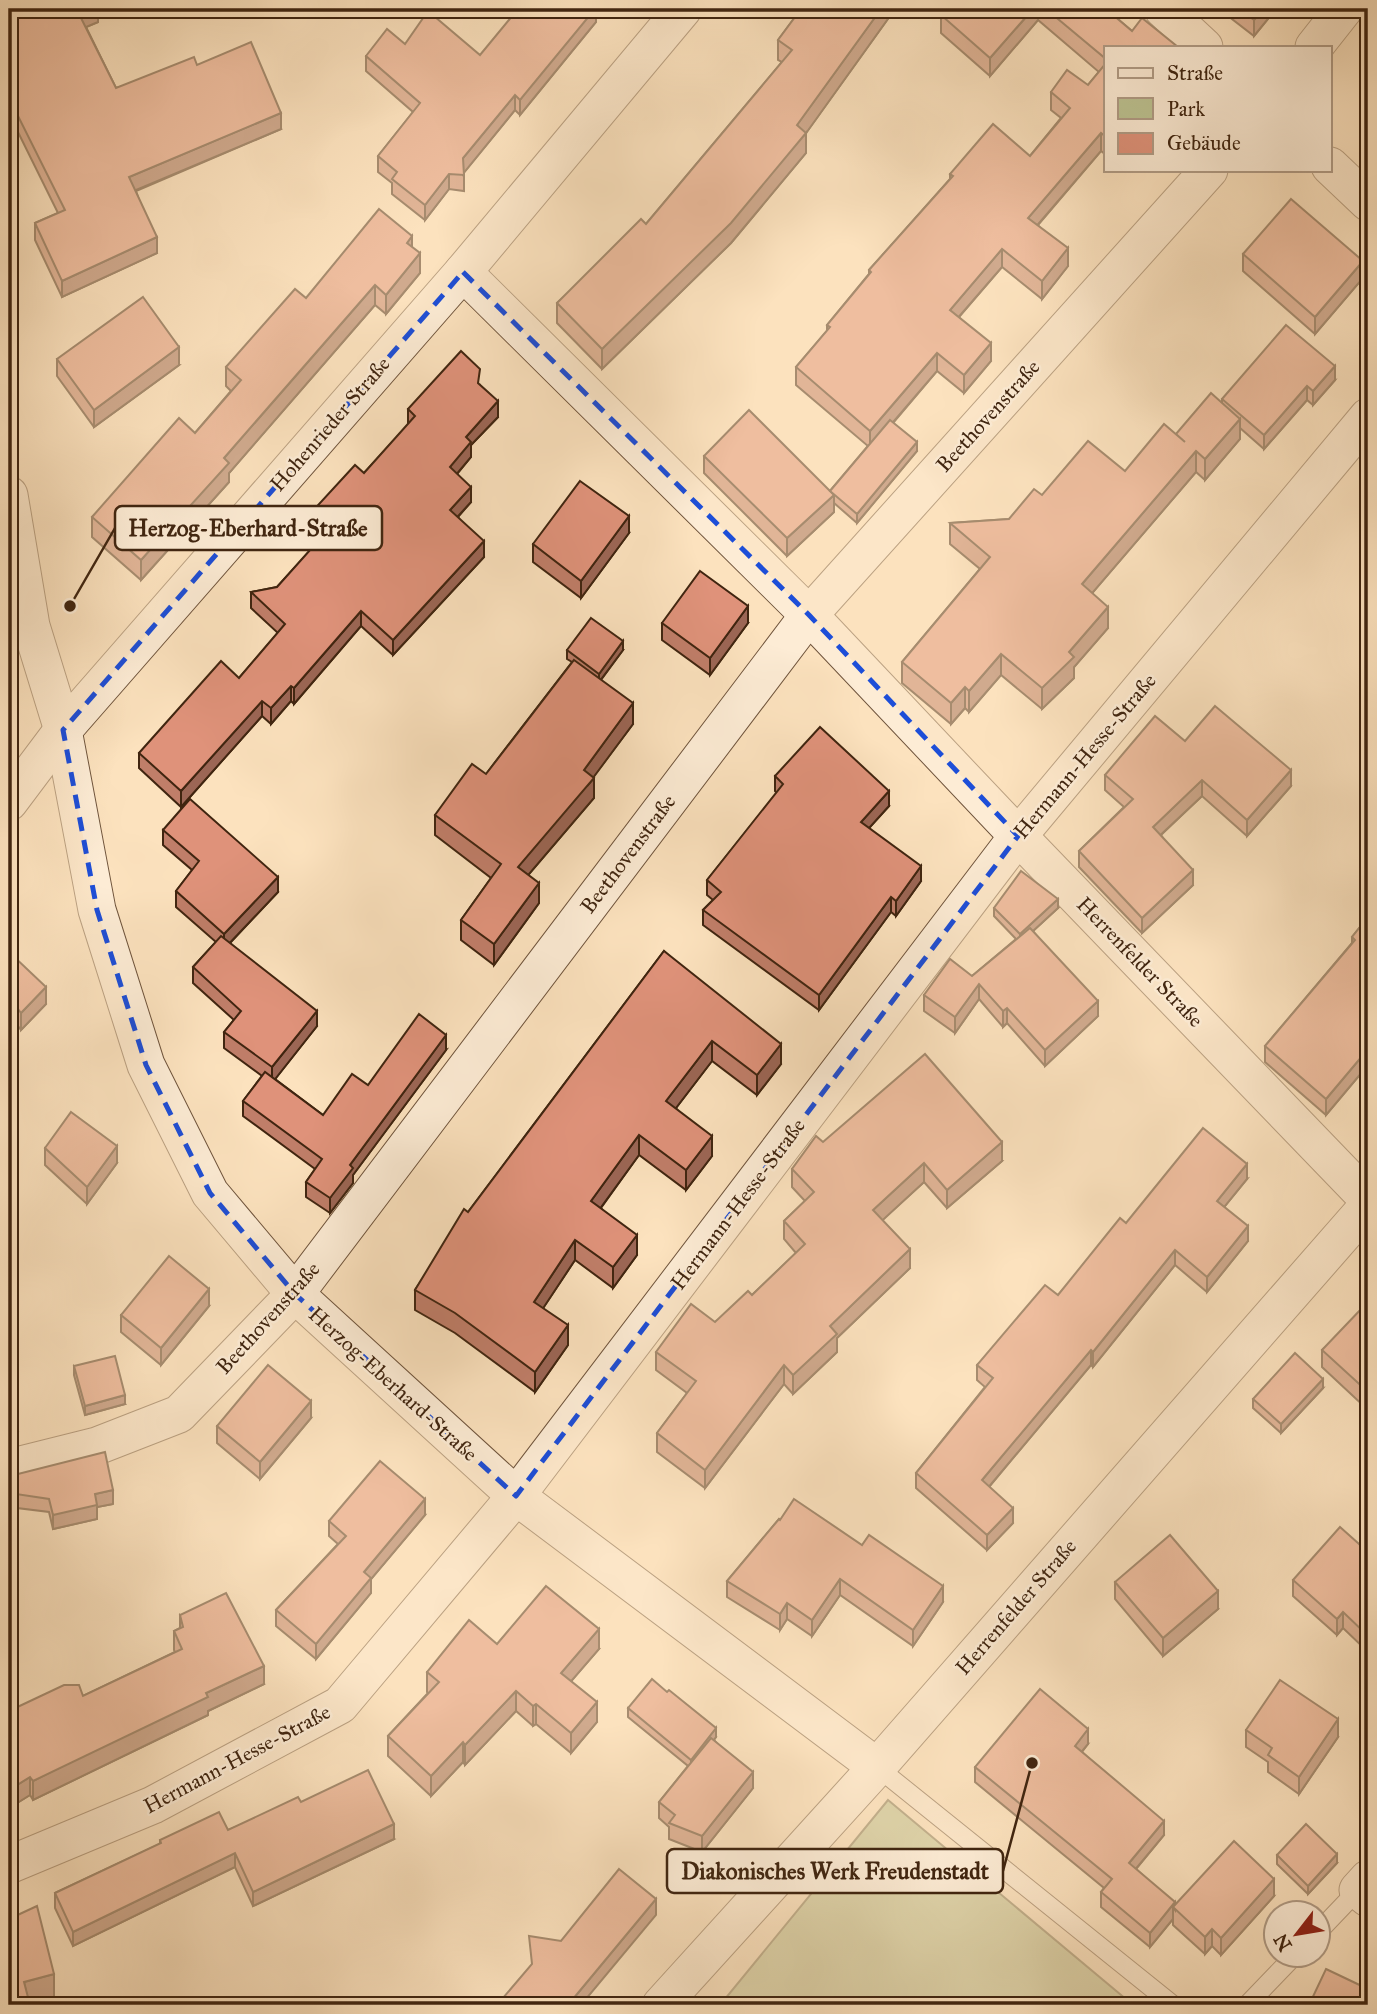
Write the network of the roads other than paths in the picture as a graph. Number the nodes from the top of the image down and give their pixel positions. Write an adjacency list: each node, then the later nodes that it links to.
1 (683, 9): 9 (street, Hohenrieder Straße)
2 (1163, 9): 4 (street)
3 (1344, 9): 5 (street)
4 (1203, 46)
5 (1315, 46)
6 (1332, 168): 8 (street)
7 (1207, 172): 12 (street, Beethovenstraße)
8 (1368, 202)
9 (463, 272): 12 (street); 13 (street, Hohenrieder Straße)
10 (1368, 417): 15 (street, Hermann-Hesse-Straße)
11 (9, 495): 13 (street, Herzog-Eberhard-Straße)
12 (809, 615): 15 (street, Herrenfelder Straße); 18 (street, Beethovenstraße)
13 (63, 730): 14 (street, Hohenrieder Straße); 18 (street, Herzog-Eberhard-Straße)
14 (9, 802)
15 (1018, 836): 16 (street, Herrenfelder Straße); 20 (street, Hermann-Hesse-Straße)
16 (1368, 1199)
17 (1368, 1206): 21 (street, Herrenfelder Straße)
18 (295, 1294): 19 (street, Beethovenstraße); 20 (street, Herzog-Eberhard-Straße)
19 (9, 1468)
20 (516, 1496): 21 (street, Herzog-Eberhard-Straße); 22 (street, Hermann-Hesse-Straße)
21 (877, 1767): 26 (street, Herrenfelder Straße); 27 (lane)
22 (9, 1865)
23 (1365, 1889): 24 (lane)
24 (1332, 1919)
25 (1283, 1968): 28 (lane)
26 (661, 2005)
27 (1173, 2005)
28 (1247, 2005)

